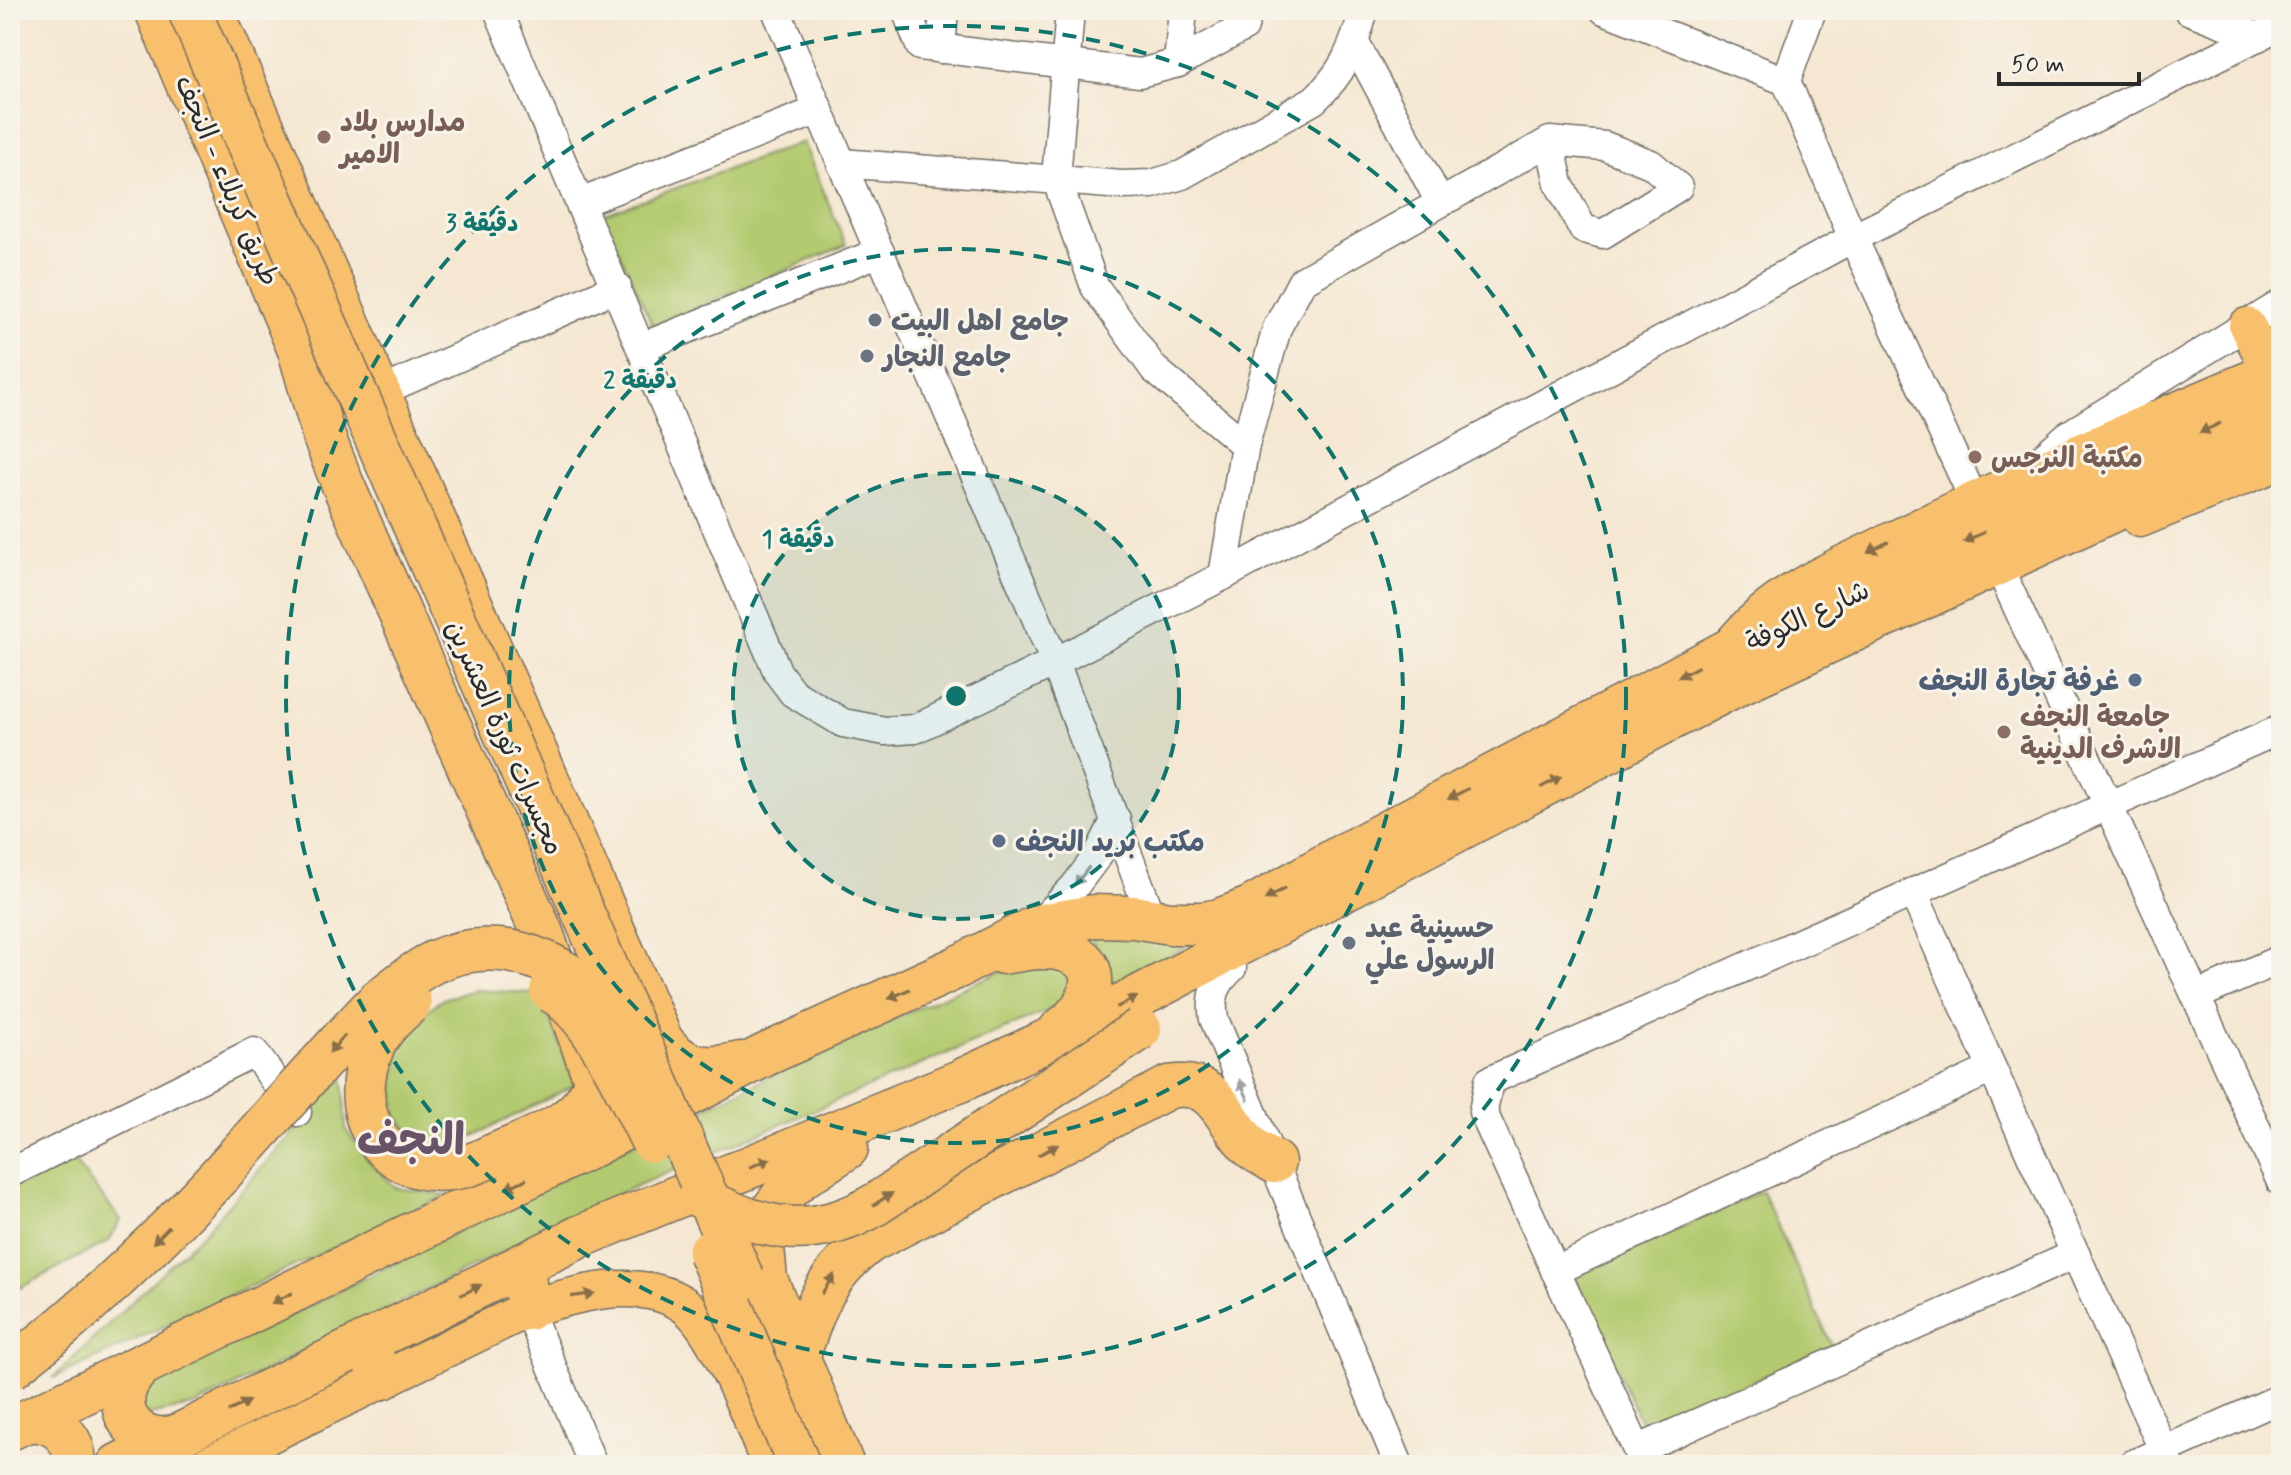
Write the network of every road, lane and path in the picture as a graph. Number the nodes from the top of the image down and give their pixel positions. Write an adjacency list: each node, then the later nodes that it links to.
1 (156, 10): 33 (highway, طريق کربلاء - النجف)
2 (189, 10): 61 (highway, مجسرات ثورة العشرين, bridge)
3 (212, 10): 35 (highway)
4 (498, 10): 26 (street)
5 (776, 10): 21 (street)
6 (906, 10): 17 (street)
7 (944, 10): 17 (street)
8 (1070, 10): 19 (street)
9 (1183, 10): 18 (street)
10 (1247, 10): 18 (street)
11 (1364, 10): 16 (street)
12 (1604, 10): 20 (street)
13 (1812, 10): 20 (street)
14 (2188, 10): 15 (street)
15 (2270, 31): 27 (street)
16 (1355, 43): 24 (street); 25 (street)
17 (941, 49): 19 (street)
18 (1178, 63): 19 (street)
19 (1067, 65): 24 (street)
20 (1786, 81): 27 (street)
21 (819, 110): 23 (street); 26 (street)
22 (1550, 141): 25 (street)
23 (841, 163): 24 (street); 28 (street)
24 (1056, 178): 36 (street)
25 (1440, 202): 36 (street)
26 (580, 203): 29 (street)
27 (1853, 238): 40 (street); 41 (street)
28 (880, 252): 32 (street); 43 (street)
29 (617, 287): 32 (street); 35 (street)
30 (2281, 304): 31 (street)
31 (2247, 326): 34 (main road); 39 (street)
32 (642, 347): 43 (street)
33 (299, 350): 51 (highway); 68 (highway, مجسرات ثورة العشرين, bridge)
34 (2277, 378): 38 (highway, شارع الكوفة, one-way to 38); 39 (main road)
35 (380, 392): 48 (highway)
36 (1245, 445): 41 (street)
37 (2273, 448): 42 (main road); 44 (highway, شارع الكوفة)
38 (2128, 466): 39 (highway); 44 (highway, شارع الكوفة, one-way to 44)
39 (2038, 472): 40 (main road)
40 (1974, 500): 44 (main road, one-way to 44)
41 (1223, 576): 43 (street)
42 (2003, 576): 44 (main road); 46 (street)
43 (1055, 662): 47 (street)
44 (1733, 668): 49 (highway, شارع الكوفة)
45 (2281, 729): 46 (street)
46 (2109, 805): 50 (street); 57 (street)
47 (1116, 819): 52 (street); 53 (street, one-way to 53)
48 (589, 873): 51 (highway); 60 (highway)
49 (1349, 876): 52 (highway, one-way to 52); 56 (highway); 59 (highway, one-way to 49)
50 (1913, 892): 62 (street); 74 (street)
51 (527, 901): 58 (highway)
52 (1153, 921): 53 (highway)
53 (1037, 926): 55 (highway)
54 (2281, 959): 57 (street)
55 (958, 967): 59 (highway); 60 (highway, one-way to 60)
56 (1232, 968): 68 (highway, one-way to 56, bridge); 69 (street, one-way to 56)
57 (2196, 996): 71 (street)
58 (567, 1001): 63 (highway); 67 (highway, bridge); 68 (highway, bridge)
59 (1036, 1046): 64 (highway)
60 (765, 1055): 66 (highway)
61 (652, 1069): 79 (highway, one-way to 79, bridge); 90 (highway, مجسرات ثورة العشرين, bridge)
62 (1992, 1069): 72 (street); 74 (street)
63 (596, 1079): 66 (highway); 67 (highway)
64 (960, 1081): 73 (highway, one-way to 64); 76 (highway)
65 (308, 1105): 70 (street)
66 (592, 1146): 67 (highway); 78 (highway, one-way to 78)
67 (505, 1150)
68 (658, 1153): 89 (highway, مجسرات ثورة العشرين, bridge)
69 (1274, 1162): 76 (highway, one-way to 69); 92 (street)
70 (10, 1173)
71 (2281, 1182)
72 (2076, 1254): 83 (street); 84 (street)
73 (523, 1264): 75 (highway); 77 (highway, one-way to 73)
74 (1555, 1271): 83 (street)
75 (528, 1309): 77 (main road); 87 (street); 88 (main road, one-way to 88)
76 (799, 1355): 91 (highway)
77 (374, 1361): 82 (highway, one-way to 77)
78 (139, 1368): 81 (highway); 82 (highway)
79 (10, 1369)
80 (2281, 1398): 84 (street)
81 (18, 1425): 85 (highway)
82 (194, 1450): 86 (highway)
83 (1640, 1458)
84 (2167, 1458): 93 (street)
85 (75, 1465)
86 (118, 1465)
87 (593, 1465)
88 (770, 1465)
89 (799, 1465)
90 (821, 1465)
91 (843, 1465)
92 (1399, 1465)
93 (2131, 1465)

